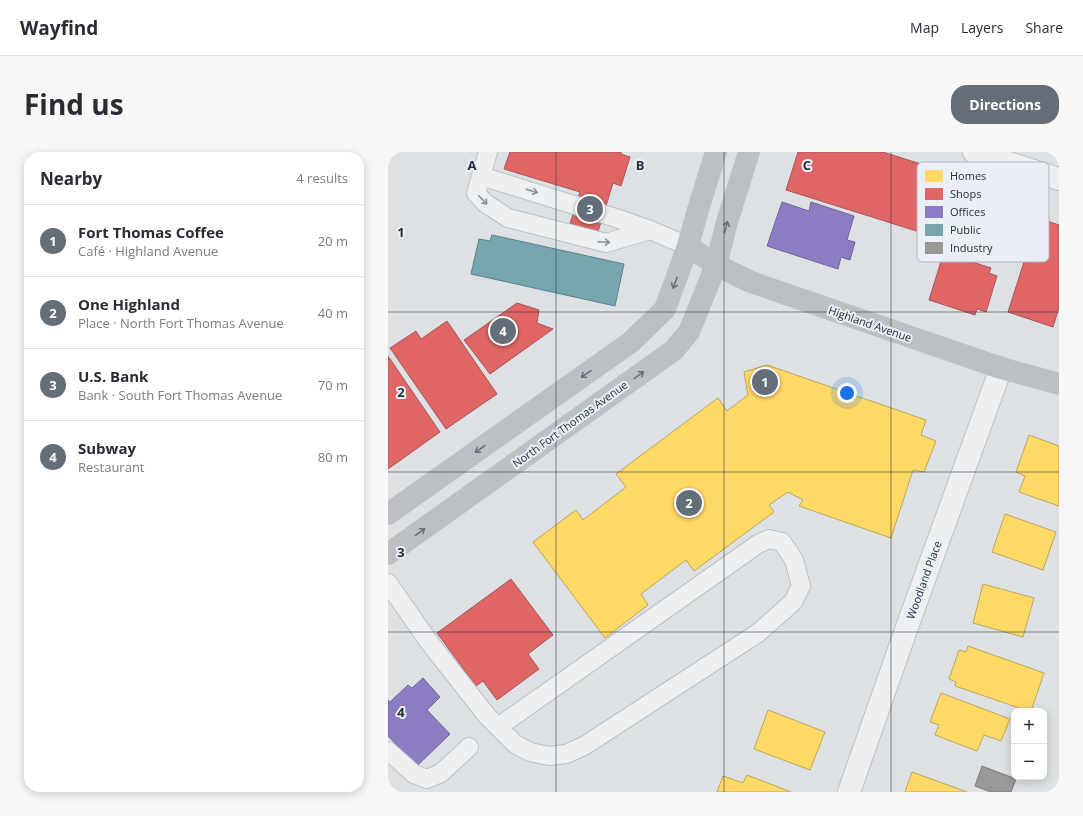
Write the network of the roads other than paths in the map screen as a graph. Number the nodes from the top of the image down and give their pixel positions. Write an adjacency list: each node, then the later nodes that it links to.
1 (488, 152): 6 (lane)
2 (716, 152): 10 (main road)
3 (749, 152): 11 (main road, North Fort Thomas Avenue, one-way to 3)
4 (974, 152): 5 (street)
5 (1005, 162)
6 (481, 176): 9 (lane, one-way to 9); 9 (lane, one-way to 9)
7 (1049, 176): 8 (street)
8 (1059, 179)
9 (650, 230): 10 (lane)
10 (688, 246): 11 (main road, Highland Avenue); 14 (main road, one-way to 14)
11 (716, 265): 12 (main road, Highland Avenue); 15 (main road, North Fort Thomas Avenue, one-way to 11)
12 (1002, 368): 13 (main road, Highland Avenue); 20 (street, Woodland Place)
13 (1059, 384)
14 (388, 514)
15 (388, 554)
16 (388, 583): 17 (lane)
17 (498, 727): 17 (lane)
18 (469, 747): 19 (lane)
19 (388, 751)
20 (849, 792)

